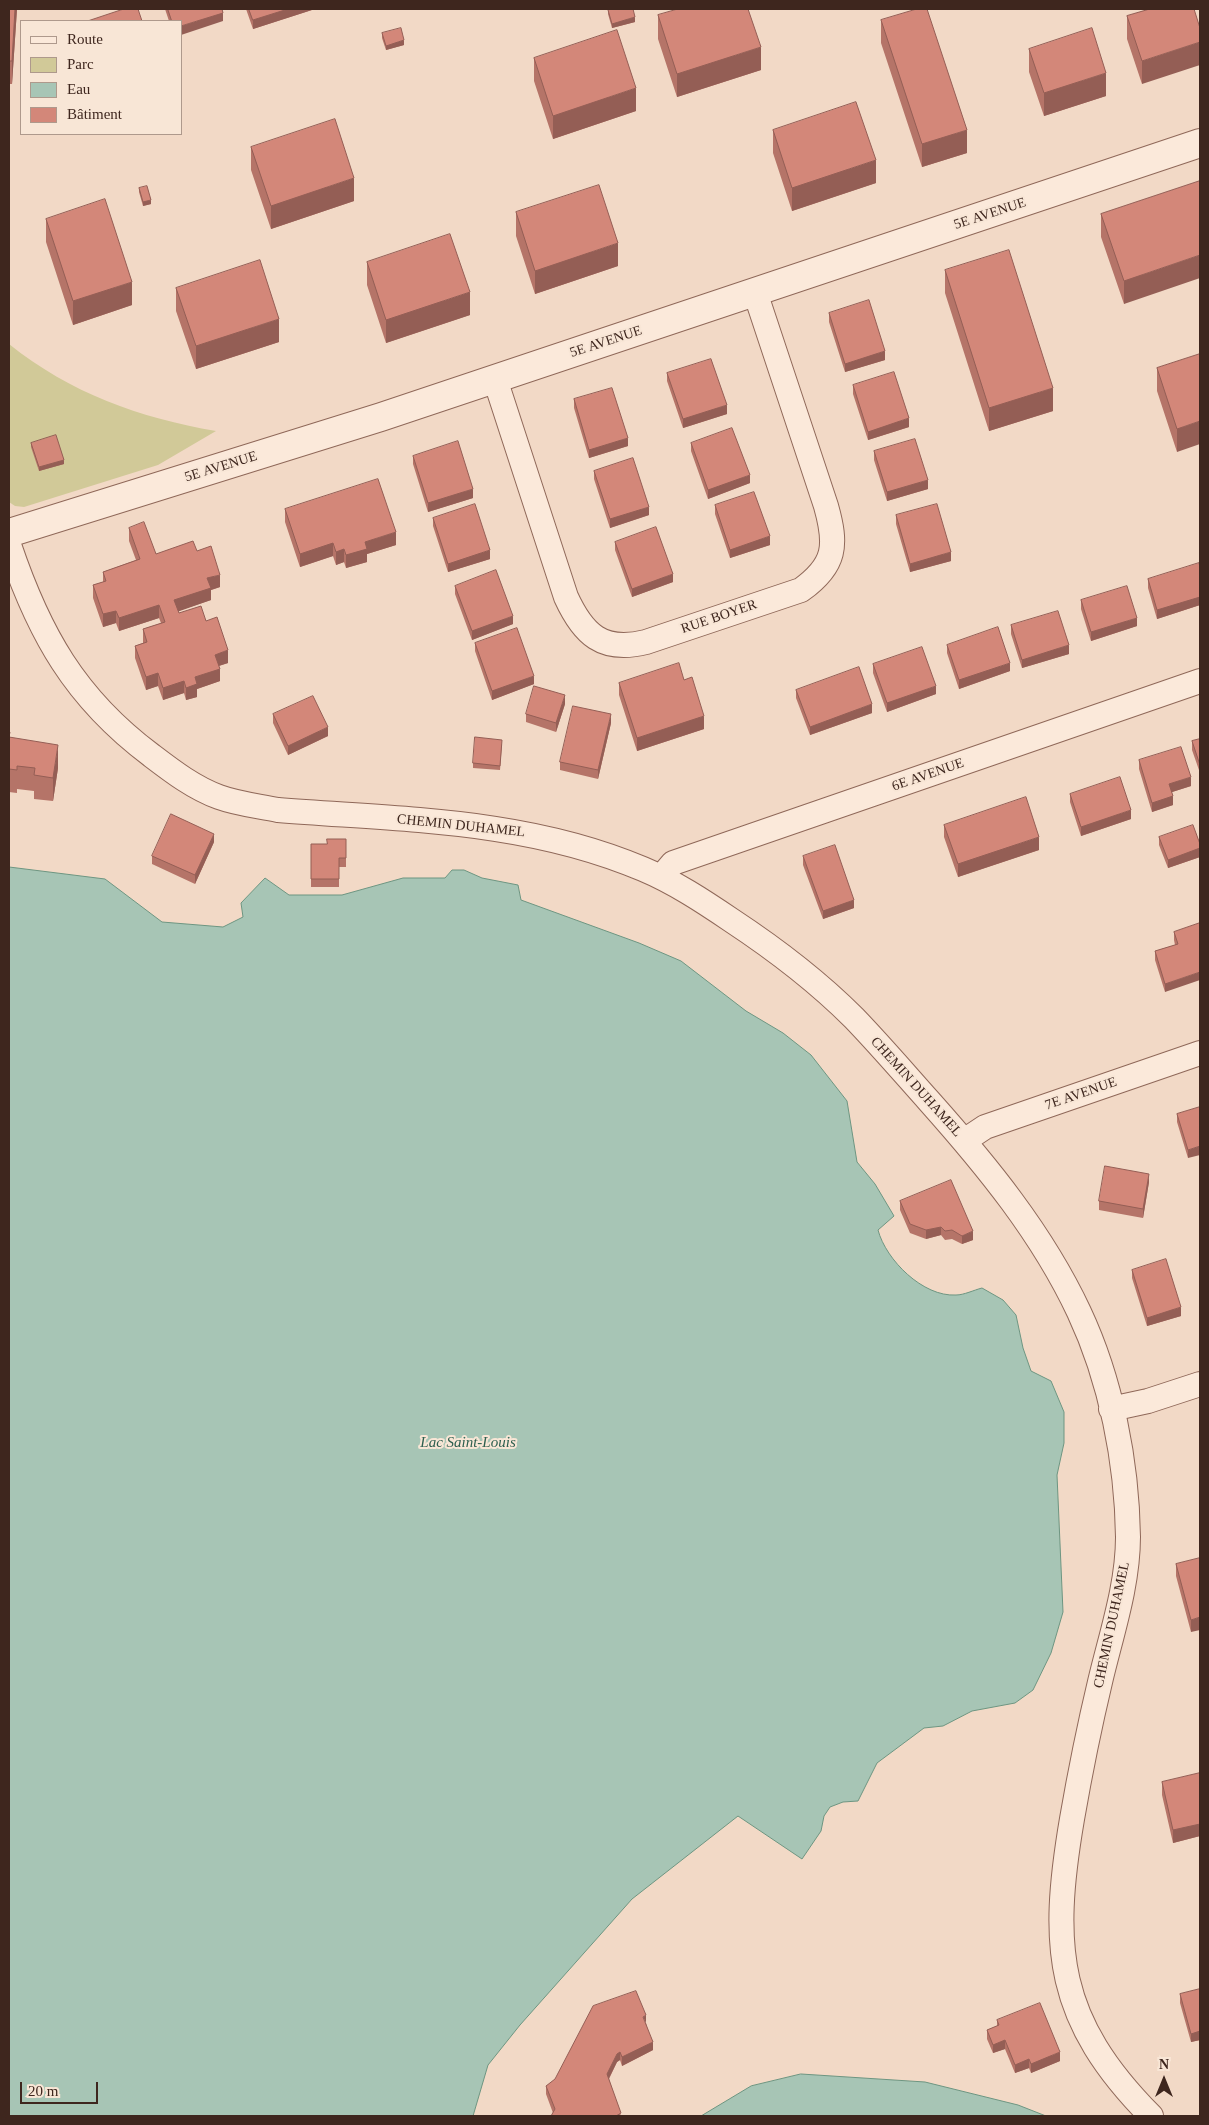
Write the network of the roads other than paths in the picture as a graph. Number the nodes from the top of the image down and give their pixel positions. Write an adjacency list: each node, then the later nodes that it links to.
1 (1200, 143): 2 (street, 5E AVENUE)
2 (755, 292): 3 (street, 5E AVENUE); 3 (street, RUE BOYER)
3 (495, 379): 4 (street, 5E AVENUE)
4 (9, 533)
5 (9, 545): 7 (street, CHEMIN DUHAMEL)
6 (1200, 681): 7 (street, 6E AVENUE)
7 (660, 877): 9 (street, CHEMIN DUHAMEL)
8 (1200, 1053): 9 (street, 7E AVENUE)
9 (964, 1141): 11 (street, CHEMIN DUHAMEL)
10 (1200, 1384): 11 (street)
11 (1111, 1409): 12 (street, CHEMIN DUHAMEL)
12 (1152, 2116)

